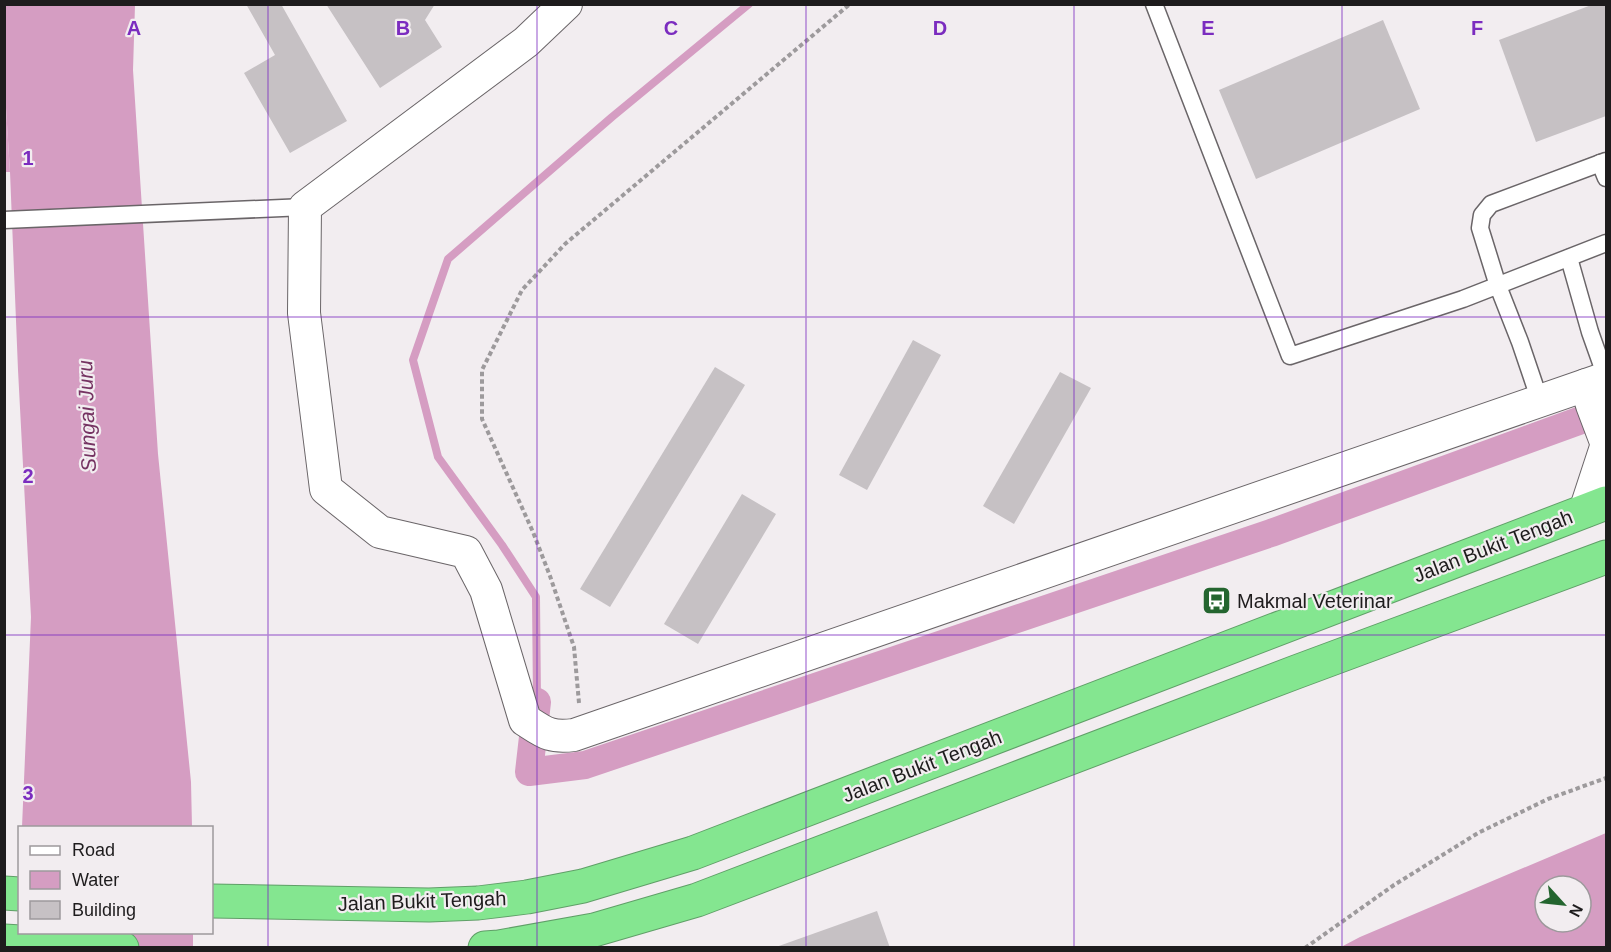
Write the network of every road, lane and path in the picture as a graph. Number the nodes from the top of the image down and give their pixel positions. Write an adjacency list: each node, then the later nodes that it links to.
1 (566, 4): 5 (street)
2 (850, 4): 14 (path)
3 (1154, 4): 9 (lane)
4 (1604, 167): 9 (lane)
5 (305, 207): 6 (lane); 14 (street)
6 (4, 220)
7 (1606, 243): 8 (lane)
8 (1569, 258): 9 (lane); 11 (lane)
9 (1498, 286): 10 (lane)
10 (1540, 400): 11 (street); 14 (street)
11 (1601, 409): 12 (street)
12 (1596, 507): 16 (highway, Jalan Bukit Tengah)
13 (1606, 557): 19 (highway)
14 (582, 731)
15 (1606, 778): 20 (path)
16 (213, 901)
17 (4, 941): 18 (highway)
18 (122, 948)
19 (485, 948)
20 (1305, 948)

